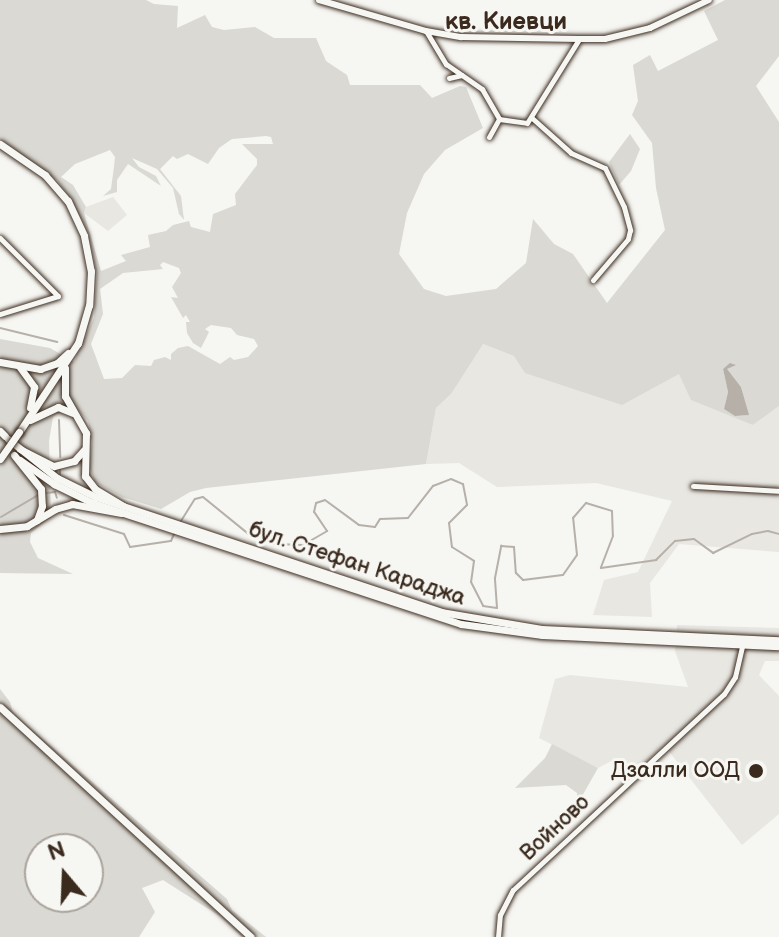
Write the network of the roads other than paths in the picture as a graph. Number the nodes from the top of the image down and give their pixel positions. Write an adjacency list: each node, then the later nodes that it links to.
1 (319, 0): 3 (street)
2 (709, 0): 4 (street)
3 (426, 31): 4 (street); 5 (street)
4 (579, 39): 7 (street)
5 (463, 75): 6 (street); 8 (street)
6 (449, 78)
7 (532, 118): 8 (street); 12 (street)
8 (499, 119): 9 (street)
9 (489, 137)
10 (0, 144): 14 (main road)
11 (0, 238): 13 (street)
12 (593, 280)
13 (0, 314)
14 (78, 343): 15 (main road); 17 (main road)
15 (69, 358): 18 (main road); 19 (main road)
16 (0, 362): 17 (main road)
17 (18, 365): 19 (main road)
18 (78, 416): 19 (main road); 21 (main road)
19 (20, 429): 23 (main road, bridge)
20 (1, 435): 22 (main road, бул. Стефан Караджа)
21 (87, 444): 22 (main road); 26 (main road)
22 (17, 452): 26 (main road, бул. Стефан Караджа); 27 (main road)
23 (0, 459)
24 (693, 486): 25 (street)
25 (779, 491)
26 (122, 510): 27 (main road); 31 (main road, бул. Стефан Караджа)
27 (35, 521): 29 (main road)
28 (0, 523): 29 (main road)
29 (12, 528): 30 (main road)
30 (0, 529)
31 (742, 642): 32 (main road, бул. Стефан Караджа); 35 (street, Войново)
32 (779, 643)
33 (0, 707): 34 (main road)
34 (251, 937)
35 (498, 937)

